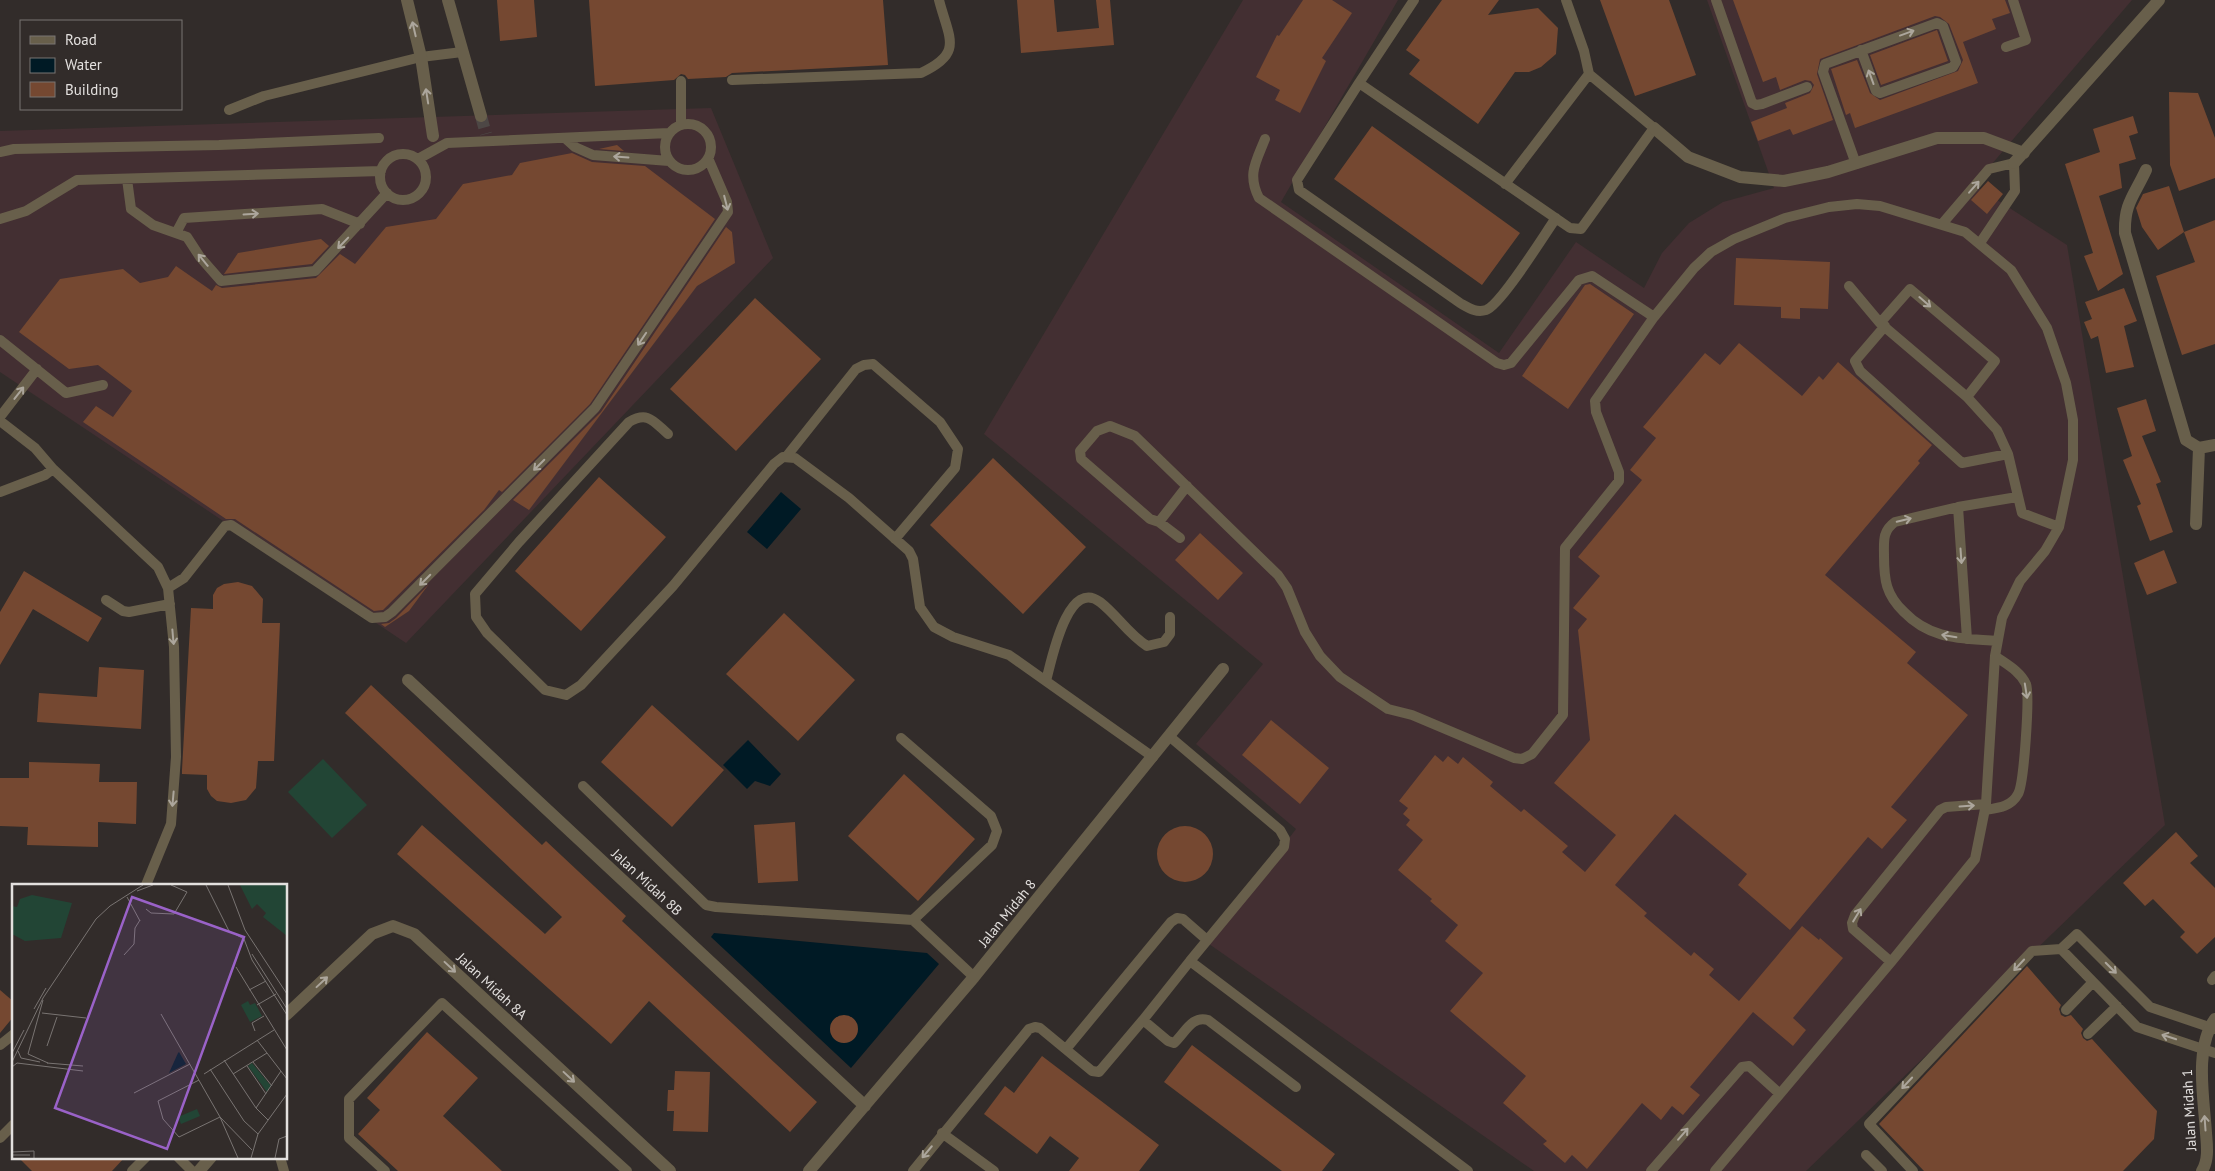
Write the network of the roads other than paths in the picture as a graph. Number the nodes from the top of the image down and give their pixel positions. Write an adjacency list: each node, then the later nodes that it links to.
1 (407, 0): 12 (street, one-way to 1)
2 (448, 0): 11 (street)
3 (939, 0): 14 (lane)
4 (1412, 0): 16 (lane)
5 (1566, 0): 13 (lane)
6 (1716, 0): 17 (lane)
7 (2013, 0): 9 (lane)
8 (2159, 0): 28 (street)
9 (2006, 48)
10 (1861, 50): 10 (lane, one-way to 10); 33 (lane)
11 (462, 52): 12 (lane); 19 (street)
12 (421, 57): 18 (lane); 23 (street, one-way to 12)
13 (1589, 74): 21 (lane); 37 (lane)
14 (732, 80)
15 (682, 81): 20 (lane)
16 (1359, 83): 37 (lane); 39 (lane)
17 (1807, 87)
18 (230, 110)
19 (481, 116)
20 (681, 124): 22 (lane); 29 (lane)
21 (1654, 128): 33 (street); 39 (lane)
22 (669, 133): 25 (lane); 31 (lane)
23 (434, 136)
24 (379, 138): 27 (lane)
25 (565, 138): 30 (lane); 31 (lane, one-way to 25)
26 (1265, 139): 46 (lane)
27 (0, 152)
28 (2024, 153): 32 (street); 33 (street)
29 (708, 158): 31 (lane); 69 (lane, one-way to 69)
30 (418, 159): 35 (lane); 38 (lane)
31 (669, 161)
32 (2014, 163): 42 (lane, one-way to 32); 44 (lane)
33 (1856, 164)
34 (2146, 170): 56 (street)
35 (381, 171): 36 (lane); 38 (lane)
36 (127, 178): 40 (lane); 43 (lane)
37 (1505, 184): 39 (lane)
38 (387, 193): 41 (lane)
39 (1556, 218)
40 (0, 219)
41 (360, 224): 43 (lane, one-way to 41); 43 (lane, one-way to 43)
42 (1942, 224): 44 (lane); 46 (lane)
43 (176, 233)
44 (1980, 243): 66 (lane)
45 (1849, 286): 47 (lane)
46 (1654, 317): 60 (lane)
47 (1882, 325): 51 (lane); 51 (lane, one-way to 51); 57 (lane)
48 (0, 340): 49 (lane)
49 (37, 369): 50 (lane); 52 (lane, one-way to 49)
50 (103, 385)
51 (1967, 397): 57 (lane)
52 (0, 417)
53 (0, 421): 59 (lane)
54 (668, 434): 58 (lane)
55 (2215, 445): 56 (street)
56 (2199, 448): 65 (street)
57 (2008, 454): 62 (lane)
58 (786, 458): 68 (lane); 68 (lane)
59 (53, 468): 61 (lane); 69 (lane)
60 (1187, 486): 64 (lane); 64 (lane)
61 (0, 492)
62 (2017, 497): 63 (lane); 66 (lane)
63 (1958, 507): 73 (lane, one-way to 73); 73 (lane, one-way to 63)
64 (1159, 522): 67 (lane)
65 (2196, 524)
66 (2059, 527): 74 (lane)
67 (1180, 538)
68 (896, 539): 78 (lane)
69 (168, 588): 71 (lane)
70 (106, 600): 71 (lane)
71 (170, 604): 84 (lane, one-way to 84)
72 (1170, 617): 78 (lane)
73 (1967, 639): 74 (lane)
74 (1997, 641): 75 (lane)
75 (1995, 656): 83 (lane); 83 (lane, one-way to 83)
76 (1223, 669): 79 (street, Jalan Midah 8)
77 (408, 680): 104 (street, Jalan Midah 8B)
78 (1046, 681): 81 (lane)
79 (1169, 736): 81 (street, Jalan Midah 8); 86 (lane)
80 (901, 738): 85 (lane)
81 (1153, 757): 90 (street, Jalan Midah 8)
82 (583, 786): 85 (lane)
83 (1986, 807): 89 (lane); 89 (lane, one-way to 83)
84 (146, 884)
85 (913, 920): 90 (lane)
86 (1207, 940): 88 (lane); 100 (lane)
87 (2061, 949): 91 (lane); 96 (lane, one-way to 96); 127 (lane, one-way to 127)
88 (1190, 961): 95 (lane); 123 (lane)
89 (1891, 962): 103 (lane)
90 (974, 978): 104 (street, Jalan Midah 8)
91 (2093, 982): 92 (lane); 93 (lane)
92 (2116, 1006): 97 (lane); 101 (lane, one-way to 92)
93 (2066, 1010)
94 (288, 1013): 119 (street, Jalan Midah 8A, one-way to 119)
95 (1143, 1020): 100 (lane); 102 (lane)
96 (2213, 1025): 101 (street, Jalan Midah 1)
97 (2088, 1034)
98 (12, 1036): 99 (lane)
99 (0, 1045)
100 (1066, 1049): 106 (lane)
101 (2210, 1051): 128 (street, Jalan Midah 1, one-way to 101)
102 (1296, 1087)
103 (1780, 1094): 124 (lane, one-way to 103); 125 (lane)
104 (865, 1106): 120 (street, Jalan Midah 8)
105 (12, 1126): 107 (lane)
106 (942, 1133): 121 (lane, one-way to 121); 122 (lane)
107 (0, 1138)
108 (1866, 1155): 126 (lane)
109 (145, 1158): 113 (lane)
110 (179, 1158): 114 (lane)
111 (210, 1158): 115 (street)
112 (280, 1158): 116 (lane)
113 (132, 1171)
114 (192, 1171)
115 (199, 1171)
116 (284, 1171)
117 (385, 1171): 118 (lane)
118 (626, 1171)
119 (670, 1171)
120 (809, 1171)
121 (913, 1171)
122 (994, 1171)
123 (1468, 1171)
124 (1651, 1171)
125 (1716, 1171)
126 (1882, 1171)
127 (1914, 1171)
128 (2202, 1171)

